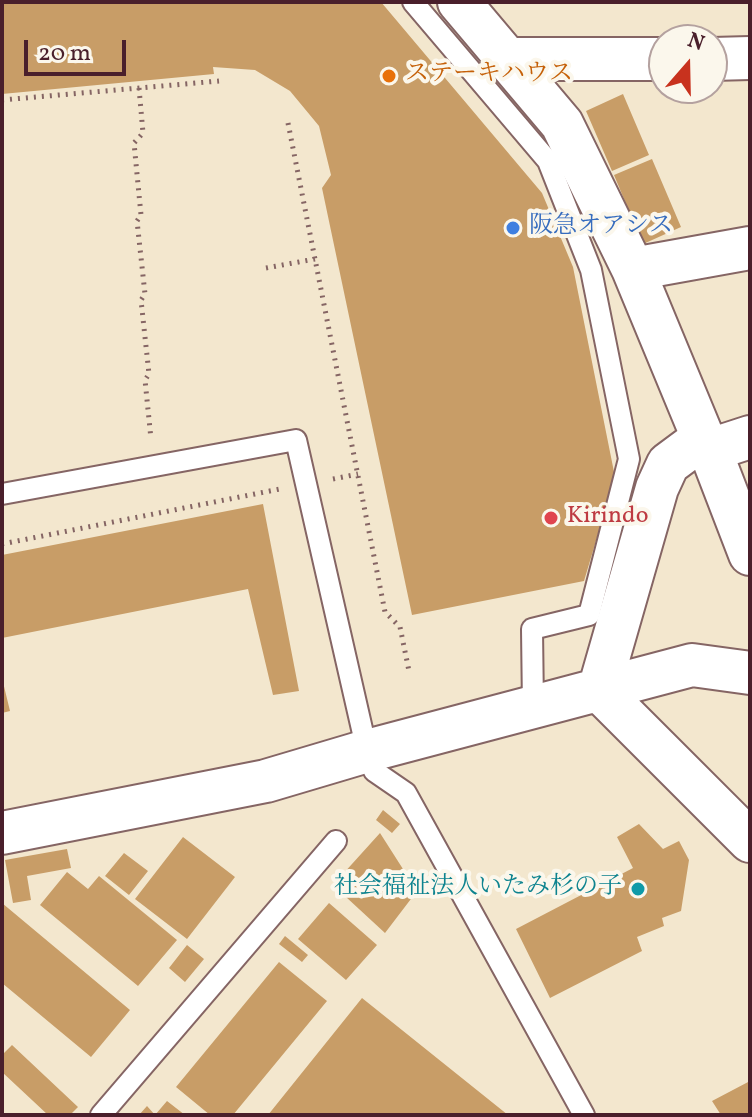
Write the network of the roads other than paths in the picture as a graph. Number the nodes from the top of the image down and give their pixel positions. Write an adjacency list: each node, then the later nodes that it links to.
1 (413, 2): 15 (lane)
2 (459, 2): 4 (street)
3 (750, 58): 6 (street)
4 (510, 59): 5 (street); 8 (street)
5 (648, 59)
6 (728, 59)
7 (750, 248): 8 (street)
8 (633, 269): 10 (street)
9 (750, 437): 10 (street)
10 (706, 444): 12 (street); 14 (street)
11 (2, 494): 16 (lane)
12 (750, 554)
13 (750, 673): 14 (street)
14 (599, 690): 15 (street); 19 (street)
15 (533, 708): 16 (street)
16 (367, 751): 17 (street); 21 (lane)
17 (2, 833)
18 (336, 841): 20 (lane)
19 (750, 841)
20 (101, 1115)
21 (584, 1115)

